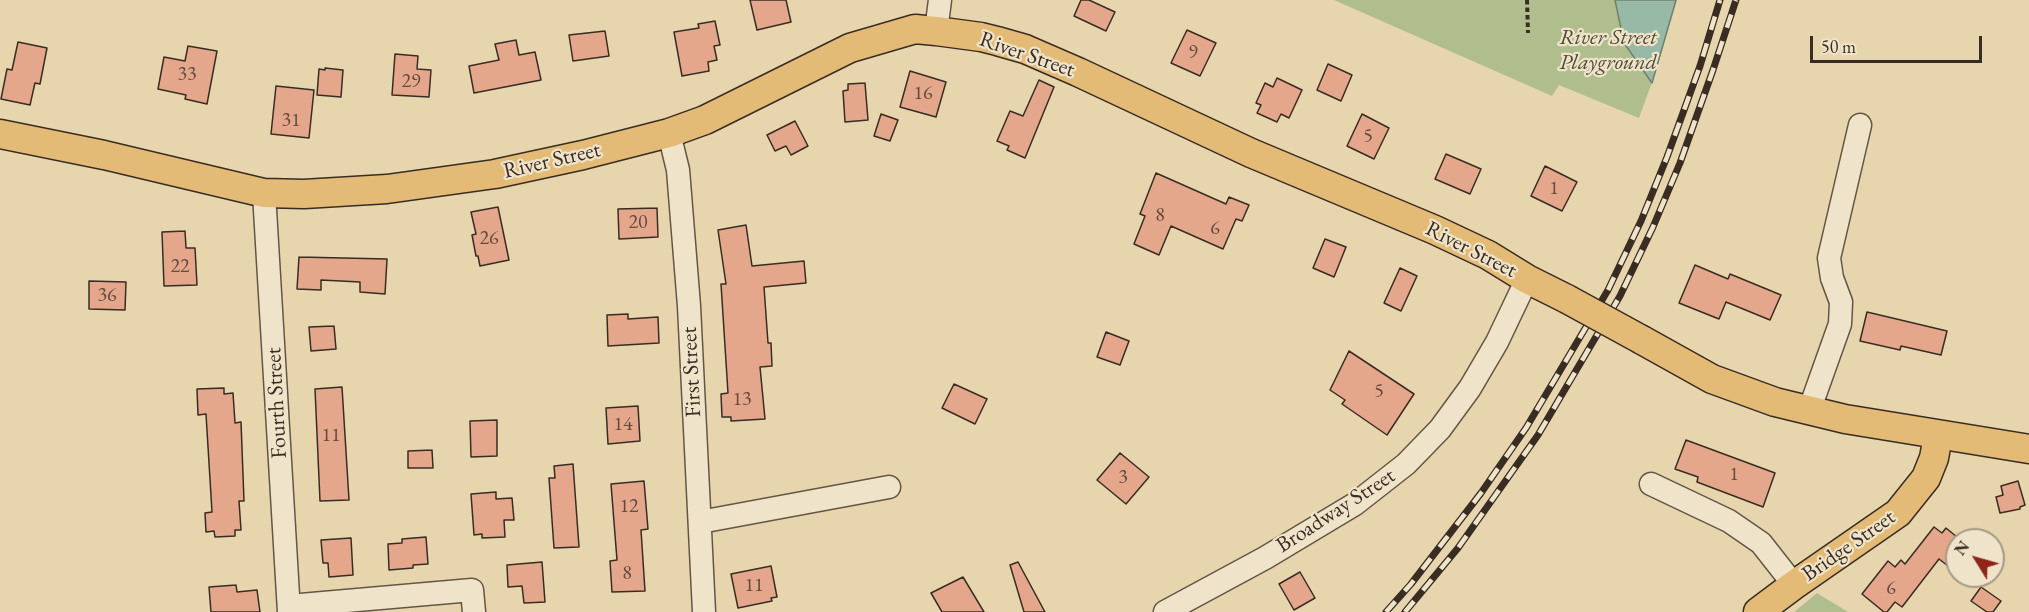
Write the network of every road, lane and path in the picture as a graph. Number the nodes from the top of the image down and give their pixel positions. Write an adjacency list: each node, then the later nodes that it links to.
1 (940, 0): 3 (street)
2 (1527, 0): 4 (path)
3 (936, 31): 6 (main road, River Street); 9 (main road, River Street)
4 (1528, 33)
5 (1860, 125): 10 (street)
6 (669, 133): 8 (main road, River Street); 15 (street, First Street)
7 (0, 134): 8 (main road, River Street)
8 (264, 193): 17 (street, Fourth Street)
9 (1527, 279): 10 (main road, River Street, bridge); 20 (street, Broadway Street)
10 (1809, 411): 11 (main road, River Street)
11 (1938, 436): 12 (main road, River Street); 16 (main road, Bridge Street)
12 (2029, 449)
13 (1651, 484): 16 (street)
14 (889, 487): 15 (street)
15 (700, 522): 19 (street, First Street)
16 (1794, 585): 21 (main road, Bridge Street)
17 (289, 609): 18 (street)
18 (474, 612)
19 (704, 612)
20 (1165, 612)
21 (1758, 612)

